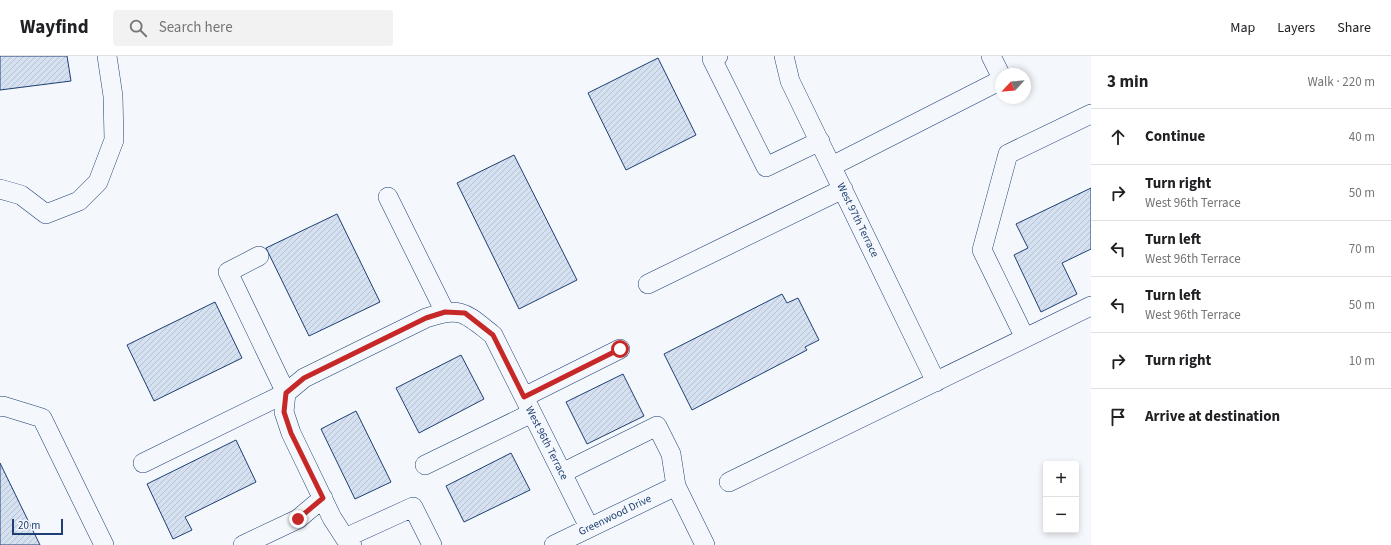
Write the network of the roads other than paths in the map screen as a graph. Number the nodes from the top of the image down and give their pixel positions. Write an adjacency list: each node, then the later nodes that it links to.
1 (107, 56): 10 (street)
2 (718, 56): 8 (street)
3 (784, 56): 8 (street, West 97th Terrace)
4 (991, 56): 5 (street)
5 (997, 68)
6 (995, 83): 9 (street)
7 (1091, 114): 17 (street)
8 (820, 141): 9 (street, West 97th Terrace)
9 (832, 166): 11 (street, West 97th Terrace)
10 (0, 189)
11 (843, 189): 14 (street); 19 (street, West 97th Terrace)
12 (388, 197): 16 (street)
13 (259, 256): 20 (street)
14 (648, 284)
15 (1091, 306): 17 (street)
16 (445, 312): 20 (street, West 96th Terrace); 21 (street, West 96th Terrace)
17 (1024, 338): 19 (street)
18 (620, 349): 21 (street)
19 (936, 382): 26 (street)
20 (286, 393): 23 (street, West 96th Terrace); 28 (street)
21 (528, 405): 24 (street); 25 (street, West 96th Terrace)
22 (0, 407): 31 (street)
23 (143, 463)
24 (425, 465)
25 (562, 473): 27 (street); 29 (street, West 96th Terrace)
26 (729, 482)
27 (676, 486): 29 (street, Greenwood Drive); 35 (street)
28 (323, 498): 30 (street); 32 (street)
29 (589, 527): 34 (street, Greenwood Drive)
30 (348, 541): 33 (street)
31 (104, 545)
32 (243, 545)
33 (432, 545)
34 (554, 545)
35 (705, 545)

